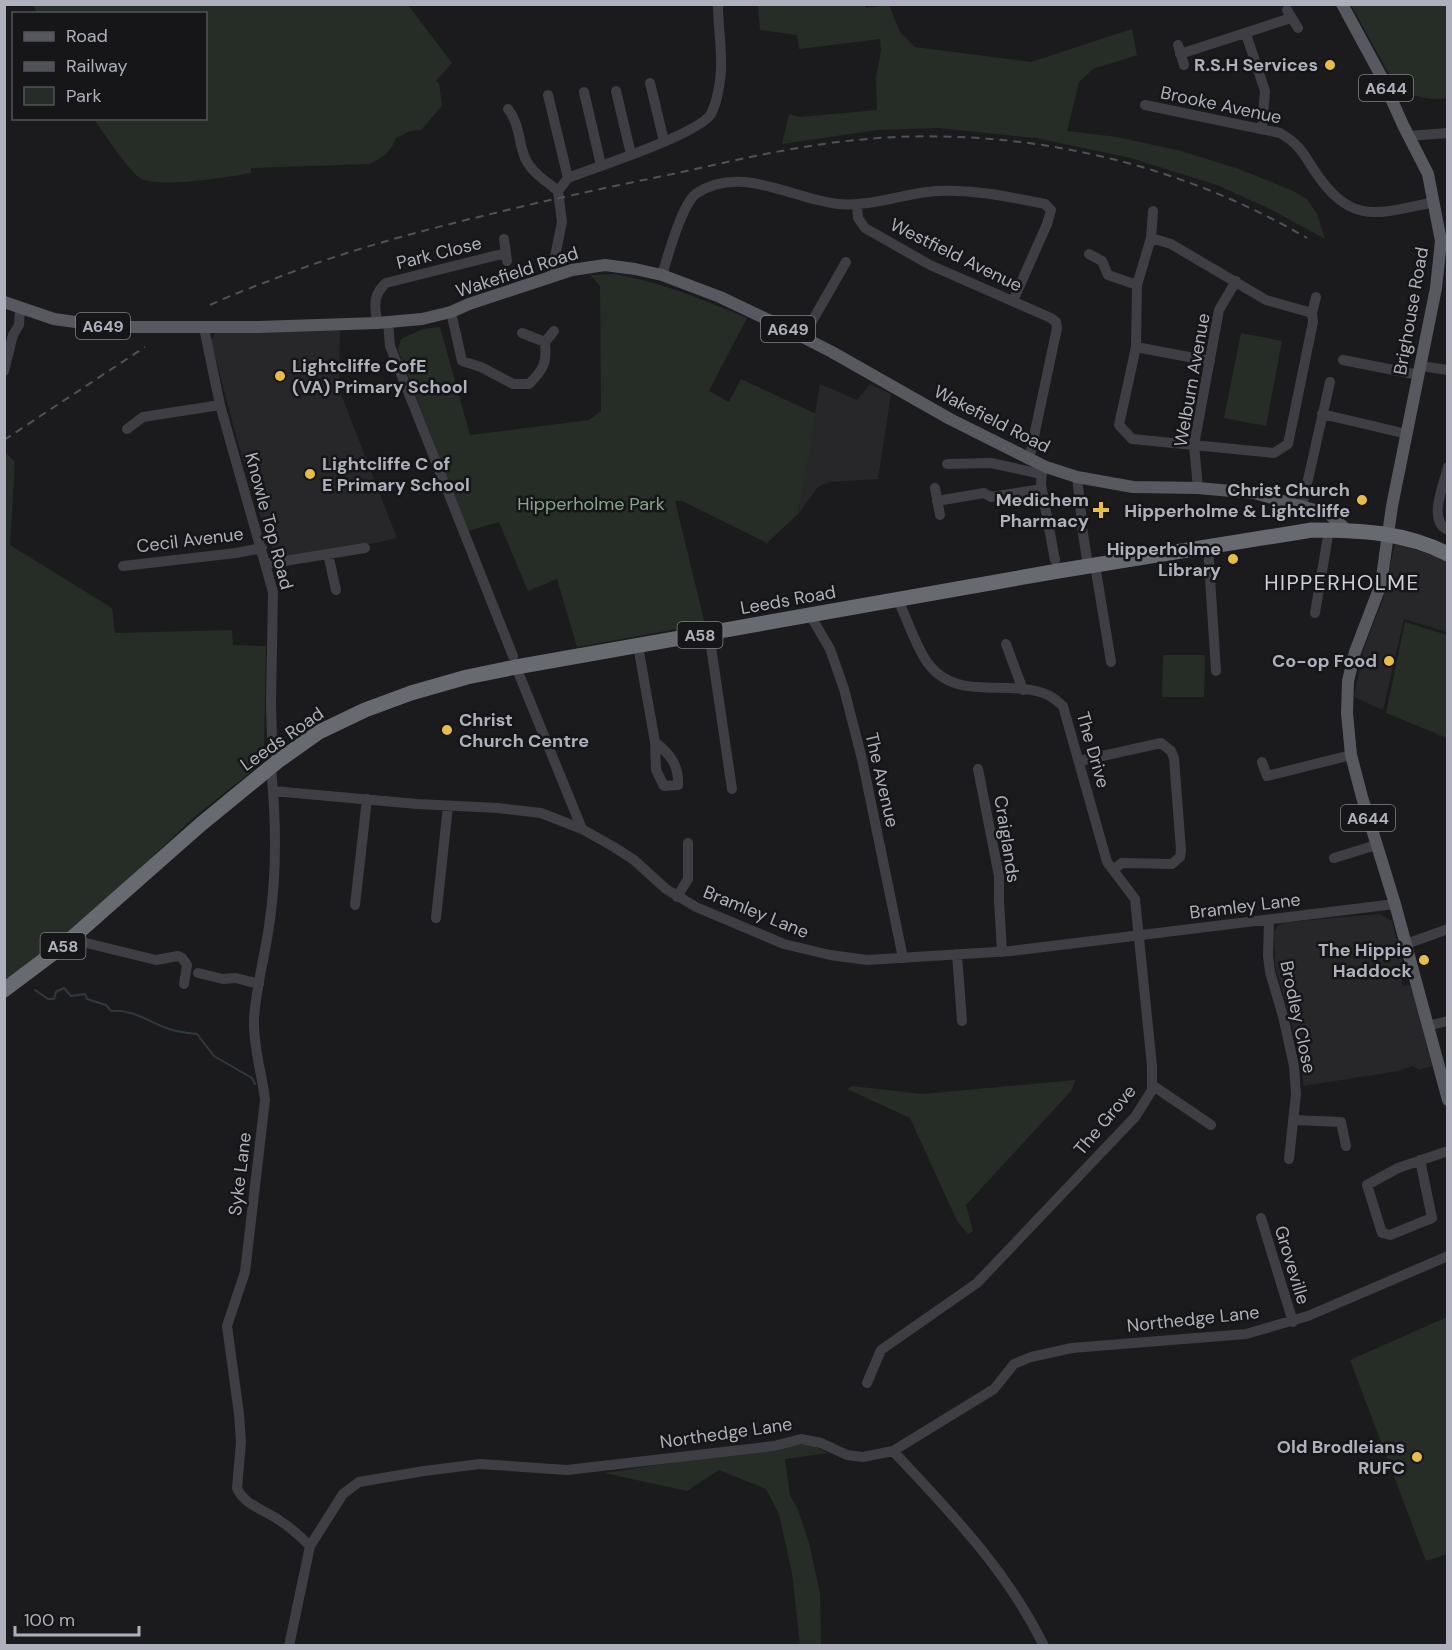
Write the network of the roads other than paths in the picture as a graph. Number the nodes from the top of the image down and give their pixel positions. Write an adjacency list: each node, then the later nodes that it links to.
1 (718, 4): 15 (street)
2 (1342, 4): 14 (main road, Brighouse Road / A644)
3 (1298, 28): 4 (street)
4 (1246, 34): 5 (street); 12 (street)
5 (1181, 55)
6 (650, 83): 15 (street)
7 (616, 91): 16 (street)
8 (584, 92): 17 (street)
9 (548, 95): 18 (street)
10 (1145, 105): 12 (street, Brooke Avenue)
11 (508, 109): 19 (street)
12 (1262, 129): 20 (street, Brooke Avenue)
13 (1448, 133): 14 (street)
14 (1408, 136): 20 (main road, Brighouse Road / A644)
15 (664, 141): 16 (street)
16 (631, 154): 17 (street)
17 (601, 165): 18 (street)
18 (568, 178): 19 (street)
19 (558, 191): 29 (street)
20 (1434, 202): 25 (main road, Brighouse Road / A644)
21 (857, 204): 28 (street); 33 (street, Westfield Avenue); 33 (street)
22 (1153, 212): 23 (street)
23 (1151, 238): 30 (street); 31 (street)
24 (504, 239): 38 (street, Park Close)
25 (1444, 241): 47 (main road, Brighouse Road / A644)
26 (1089, 254): 31 (street)
27 (846, 262): 42 (street)
28 (662, 275): 29 (main road, Wakefield Road / A649); 42 (main road, Wakefield Road / A649)
29 (551, 276): 36 (main road, Wakefield Road / A649)
30 (1236, 280): 37 (street); 46 (street, Welburn Avenue)
31 (1137, 285): 44 (street)
32 (1316, 297): 37 (street)
33 (1013, 301): 56 (street, Westfield Avenue)
34 (4, 302): 35 (main road, Wakefield Road / A649)
35 (20, 308): 39 (main road, Wakefield Road / A649); 49 (street)
36 (451, 312): 38 (main road, Wakefield Road / A649); 43 (street)
37 (1312, 313): 55 (street)
38 (382, 322): 39 (main road, Wakefield Road / A649); 87 (street, Park Close)
39 (204, 328): 51 (street, Knowle Top Road)
40 (554, 330): 43 (street)
41 (522, 333): 43 (street)
42 (803, 337): 56 (main road, Wakefield Road / A649)
43 (545, 342)
44 (1136, 347): 46 (street); 55 (street)
45 (1343, 360): 47 (street)
46 (1210, 361): 55 (street, Welburn Avenue)
47 (1420, 370): 48 (street); 54 (main road, Brighouse Road / A644)
48 (1448, 370)
49 (4, 371)
50 (1330, 382): 52 (street)
51 (220, 405): 53 (street); 72 (street, Knowle Top Road)
52 (1322, 414): 54 (street); 65 (street)
53 (127, 429)
54 (1407, 434): 70 (main road, Brighouse Road / A644)
55 (1194, 445): 62 (street, Welburn Avenue)
56 (1029, 460): 59 (main road, Wakefield Road / A649)
57 (947, 464): 59 (street)
58 (1448, 466): 69 (street)
59 (1041, 470): 60 (main road, Wakefield Road / A649); 63 (street)
60 (1077, 477): 62 (main road, Wakefield Road / A649); 78 (street)
61 (935, 488): 64 (street)
62 (1198, 488): 65 (main road, Wakefield Road / A649)
63 (1042, 489): 64 (street); 76 (street)
64 (937, 501): 66 (street)
65 (1302, 506): 68 (main road, Wakefield Road / A649)
66 (940, 515)
67 (1329, 530): 68 (highway, Leeds Road / A58); 71 (highway, Leeds Road / A58); 82 (street)
68 (1347, 530): 70 (highway, Leeds Road / A58)
69 (1448, 530)
70 (1388, 534): 75 (highway, A58); 92 (main road, A644)
71 (1208, 547): 78 (highway, Leeds Road / A58); 89 (street)
72 (262, 548): 77 (street, Knowle Top Road); 79 (street, Cecil Avenue)
73 (365, 548): 74 (street)
74 (328, 554): 77 (street); 80 (street)
75 (1448, 554)
76 (1055, 560)
77 (266, 564): 95 (street, Knowle Top Road)
78 (1092, 565): 81 (highway, Leeds Road / A58); 88 (street)
79 (123, 566)
80 (336, 590)
81 (898, 600): 83 (highway, Leeds Road / A58); 90 (street, The Drive)
82 (1315, 614)
83 (810, 615): 84 (highway, Leeds Road / A58); 117 (street, The Avenue)
84 (709, 633): 86 (highway, Leeds Road / A58); 97 (street)
85 (1006, 644): 90 (street)
86 (638, 646): 87 (highway, Leeds Road / A58); 91 (street)
87 (514, 662): 95 (highway, Leeds Road / A58); 101 (street, Park Close)
88 (1111, 662)
89 (1216, 671)
90 (1023, 690): 93 (street, The Drive)
91 (655, 741)
92 (1351, 754): 94 (street); 103 (main road, A644)
93 (1080, 761): 105 (street, The Drive); 105 (street)
94 (1262, 762)
95 (274, 765): 98 (street, Syke Lane); 113 (highway, Leeds Road / A58)
96 (978, 769): 115 (street, Craiglands)
97 (732, 789)
98 (273, 791): 99 (street, Bramley Lane); 120 (street, Syke Lane)
99 (367, 799): 100 (street, Bramley Lane); 108 (street)
100 (448, 806): 101 (street, Bramley Lane); 109 (street)
101 (582, 829): 106 (street, Bramley Lane)
102 (688, 843): 106 (street)
103 (1376, 845): 104 (street); 107 (main road, A644)
104 (1334, 858)
105 (1113, 870): 112 (street, The Drive)
106 (677, 897): 117 (street, Bramley Lane)
107 (1395, 904): 110 (street, Bramley Lane); 114 (main road, A644)
108 (355, 905)
109 (436, 918)
110 (1269, 920): 112 (street, Bramley Lane); 128 (street, Brodley Close)
111 (1448, 929): 114 (street)
112 (1138, 936): 115 (street, Bramley Lane); 126 (street, The Grove)
113 (70, 939): 119 (street); 121 (highway, A58)
114 (1406, 944): 124 (main road, A644)
115 (1002, 952): 116 (street, Bramley Lane)
116 (957, 954): 117 (street, Bramley Lane); 122 (street)
117 (903, 958)
118 (198, 974): 120 (street)
119 (183, 984)
120 (260, 984): 139 (street, Syke Lane)
121 (4, 990)
122 (962, 1021)
123 (1448, 1021): 124 (street)
124 (1427, 1026): 125 (main road, A644)
125 (1444, 1076): 127 (main road, A644)
126 (1152, 1085): 129 (street); 137 (street, The Grove)
127 (1448, 1100)
128 (1293, 1120): 130 (street); 132 (street, Brodley Close)
129 (1211, 1125)
130 (1346, 1146)
131 (1448, 1151): 133 (street)
132 (1289, 1159)
133 (1420, 1160): 133 (street)
134 (1261, 1218): 136 (street, Groveville)
135 (1448, 1256): 136 (street, Northedge Lane)
136 (1293, 1322): 138 (street, Northedge Lane)
137 (867, 1383)
138 (893, 1451): 139 (street, Northedge Lane); 141 (street)
139 (310, 1545): 140 (street, Northedge Lane)
140 (289, 1646)
141 (1044, 1646)

